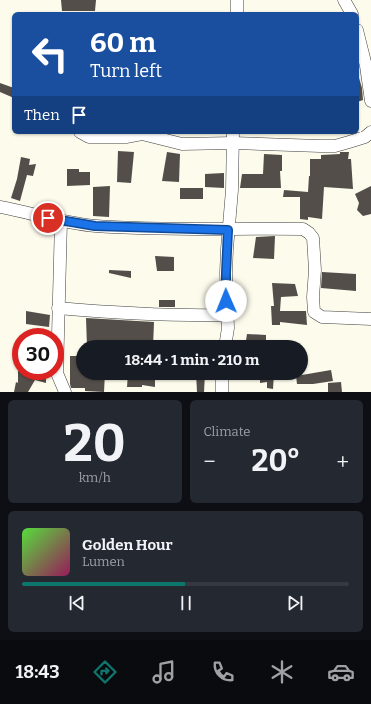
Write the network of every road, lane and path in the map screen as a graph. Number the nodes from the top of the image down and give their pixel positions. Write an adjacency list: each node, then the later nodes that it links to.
1 (237, 0): 3 (street)
2 (344, 0): 4 (street)
3 (237, 12)
4 (351, 12)
5 (359, 38): 6 (street)
6 (371, 101)
7 (371, 133): 11 (street)
8 (84, 134): 9 (street)
9 (138, 134)
10 (146, 134): 11 (street)
11 (233, 137): 14 (street)
12 (0, 207): 13 (street)
13 (61, 221): 14 (street); 15 (street)
14 (228, 230): 16 (street); 17 (street)
15 (58, 308): 16 (street); 20 (street)
16 (227, 315): 18 (street)
17 (371, 319)
18 (226, 340)
19 (222, 380): 21 (street)
20 (65, 392)
21 (222, 392)

